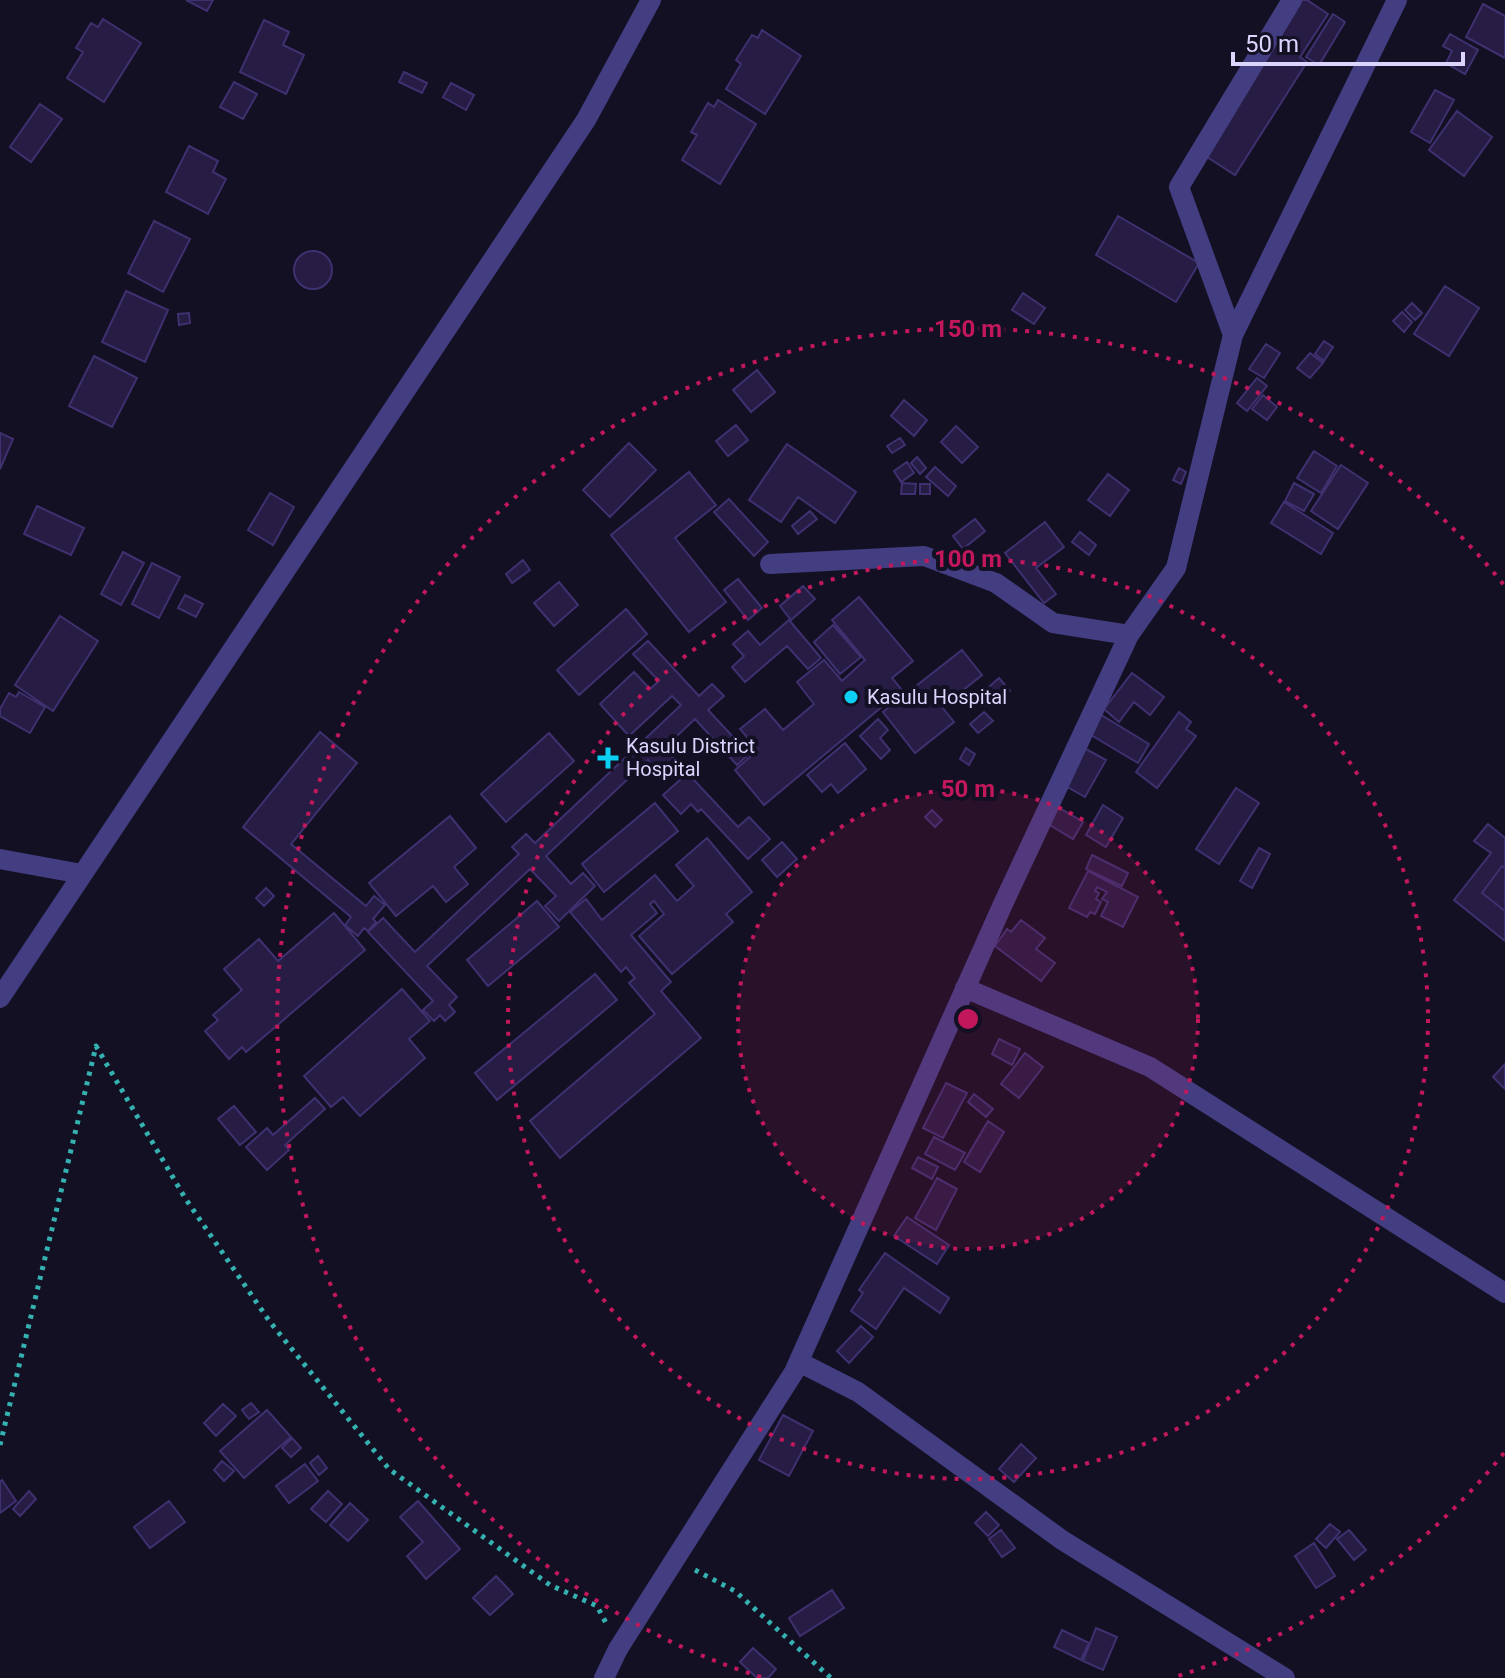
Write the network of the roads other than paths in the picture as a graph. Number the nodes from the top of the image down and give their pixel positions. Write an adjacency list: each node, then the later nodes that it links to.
1 (651, 0): 8 (street)
2 (1292, 0): 4 (street)
3 (1397, 0): 4 (street)
4 (1233, 335): 6 (street)
5 (770, 564): 6 (street)
6 (1129, 635): 9 (street)
7 (0, 859): 8 (street)
8 (82, 874): 10 (street)
9 (965, 988): 11 (street); 12 (street)
10 (0, 998)
11 (1505, 1293)
12 (799, 1362): 13 (street); 14 (street)
13 (604, 1678)
14 (1285, 1678)

